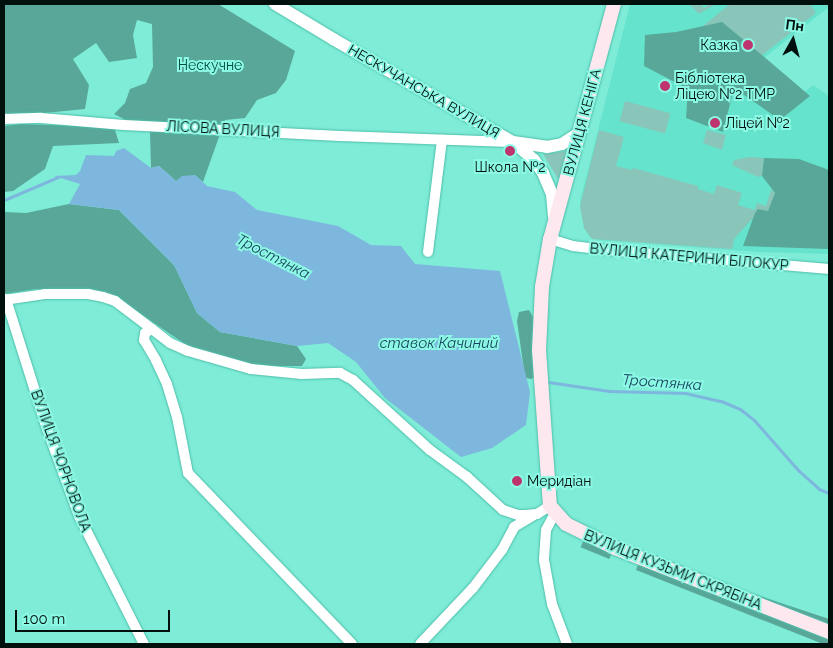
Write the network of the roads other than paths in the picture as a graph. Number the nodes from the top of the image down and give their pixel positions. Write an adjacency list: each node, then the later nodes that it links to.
1 (275, 4): 6 (street, НЕСКУЧАНСЬКА ВУЛИЦЯ)
2 (614, 4): 4 (main road, ВУЛИЦЯ КЕНІГА)
3 (4, 119): 5 (street, ЛІСОВА ВУЛИЦЯ)
4 (579, 133): 6 (street, НЕСКУЧАНСЬКА ВУЛИЦЯ); 7 (main road, ВУЛИЦЯ КЕНІГА)
5 (442, 140): 6 (street, ЛІСОВА ВУЛИЦЯ); 9 (street)
6 (513, 142): 7 (street)
7 (554, 223): 8 (main road, ВУЛИЦЯ КЕНІГА)
8 (550, 239): 10 (street, ВУЛИЦЯ КАТЕРИНИ БІЛОКУР); 13 (main road)
9 (428, 252)
10 (829, 269)
11 (5, 299): 12 (street); 16 (street, ВУЛИЦЯ ЧОРНОВОЛА)
12 (152, 329): 14 (street); 17 (street)
13 (552, 510): 14 (street); 15 (main road, ВУЛИЦЯ КУЗЬМИ СКРЯБІНА); 19 (street)
14 (537, 514): 18 (street)
15 (829, 632)
16 (144, 644)
17 (352, 644)
18 (420, 644)
19 (567, 644)

